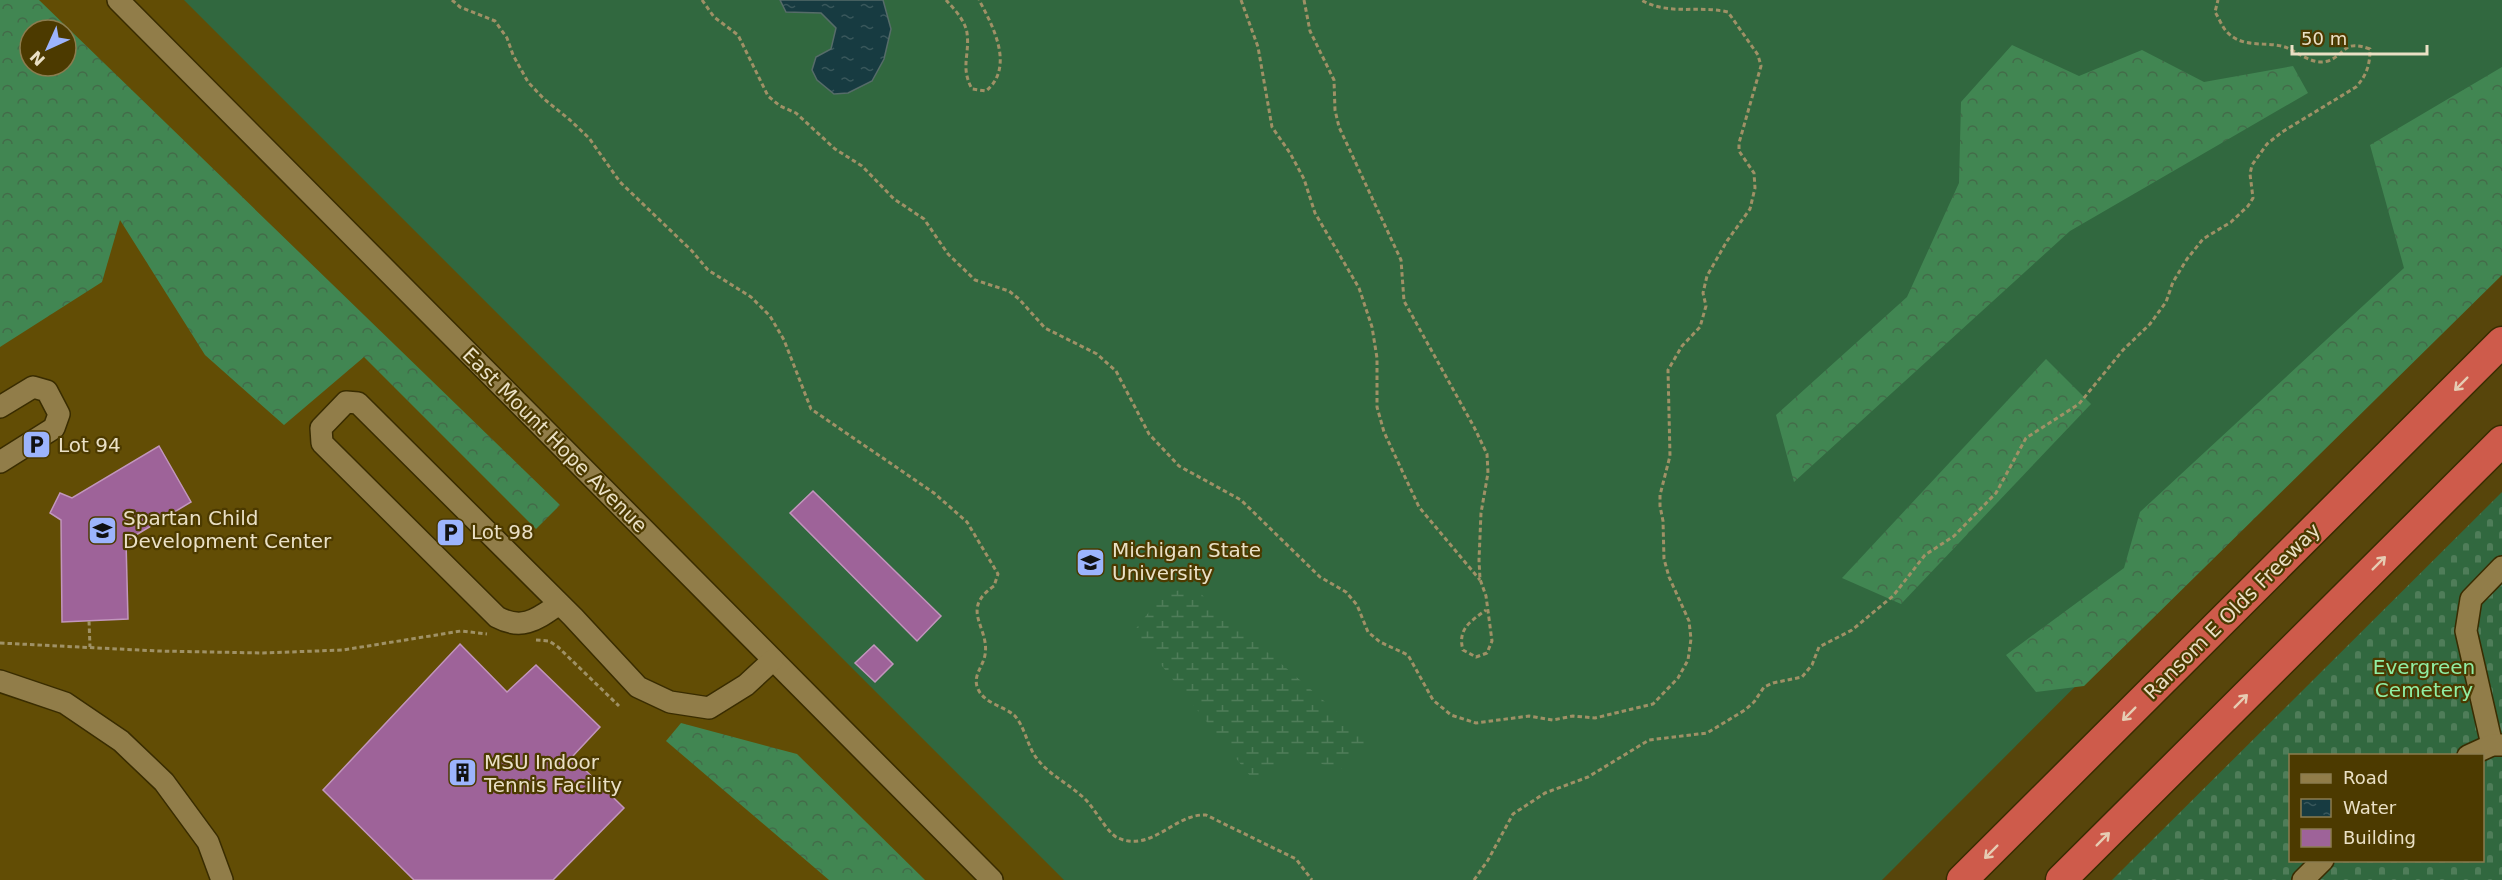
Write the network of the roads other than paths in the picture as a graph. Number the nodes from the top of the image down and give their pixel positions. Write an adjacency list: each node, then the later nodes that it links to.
1 (118, 0): 8 (street, East Mount Hope Avenue)
2 (2502, 342): 15 (highway, Ransom E Olds Freeway, one-way to 15)
3 (0, 406): 5 (street)
4 (2502, 441): 16 (highway, one-way to 4)
5 (0, 462)
6 (2502, 567): 10 (street)
7 (559, 603): 7 (street); 8 (street)
8 (773, 660): 14 (street, East Mount Hope Avenue)
9 (0, 681): 13 (street)
10 (2497, 745): 11 (street)
11 (2473, 754)
12 (2322, 862): 17 (street)
13 (222, 880)
14 (992, 880)
15 (1962, 880)
16 (2061, 880)
17 (2303, 880)

